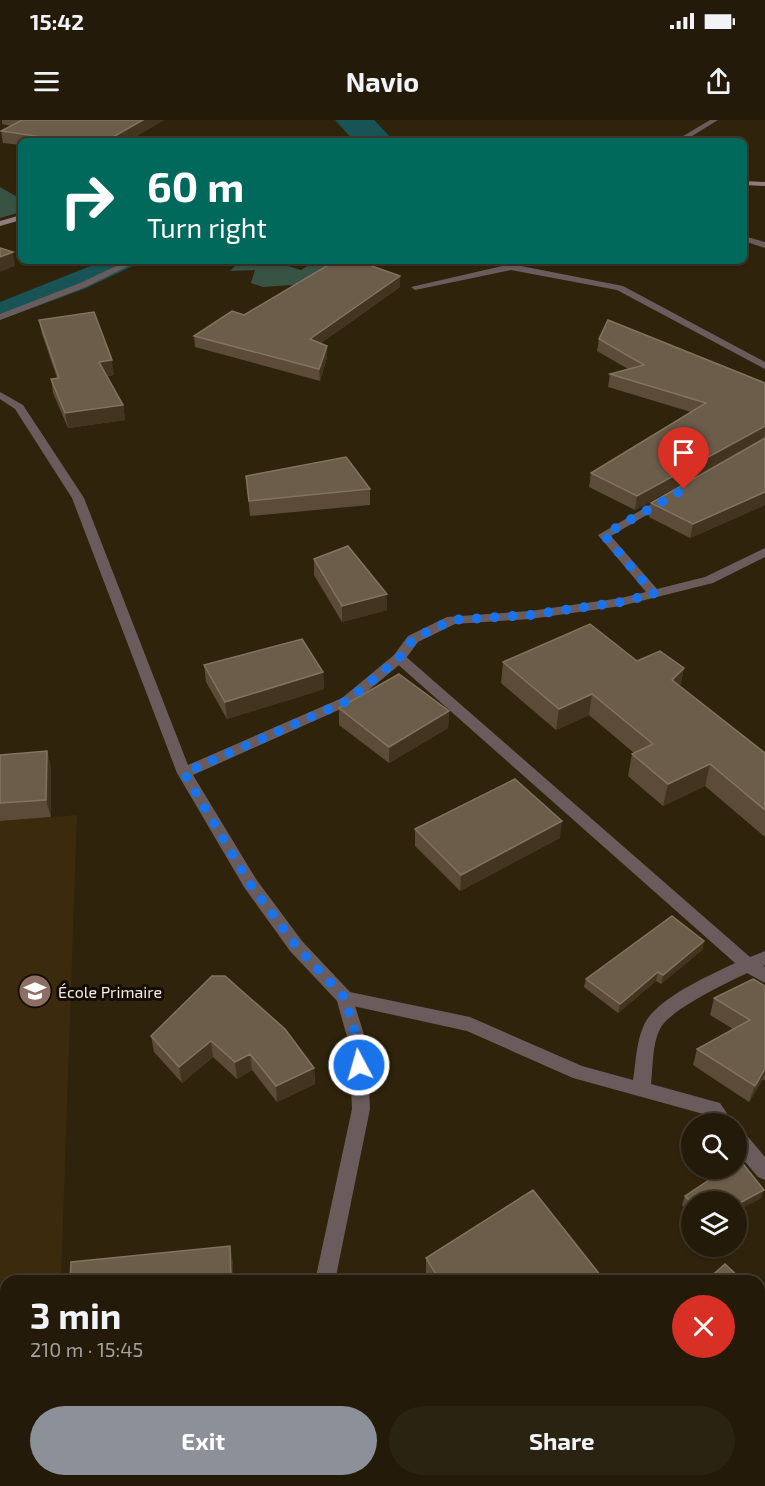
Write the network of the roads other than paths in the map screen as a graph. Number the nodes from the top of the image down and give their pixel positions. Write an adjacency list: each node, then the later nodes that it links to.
1 (715, 120): 2 (street)
2 (684, 138)
3 (747, 183): 4 (main road)
4 (765, 184)
5 (18, 218): 6 (main road)
6 (0, 224)
7 (747, 239): 8 (street)
8 (765, 245)
9 (128, 264): 11 (street)
10 (415, 287): 12 (street)
11 (0, 317)
12 (765, 366)
13 (0, 395): 18 (street)
14 (674, 495): 16 (street)
15 (765, 552): 16 (street)
16 (654, 594): 17 (street)
17 (399, 658): 18 (street); 20 (street)
18 (184, 773): 22 (street)
19 (765, 958): 20 (street)
20 (747, 964): 21 (street); 23 (street)
21 (765, 976)
22 (345, 998): 23 (street); 27 (street)
23 (640, 1090): 24 (street)
24 (716, 1113)
25 (747, 1150): 26 (street)
26 (765, 1171)
27 (326, 1275)

